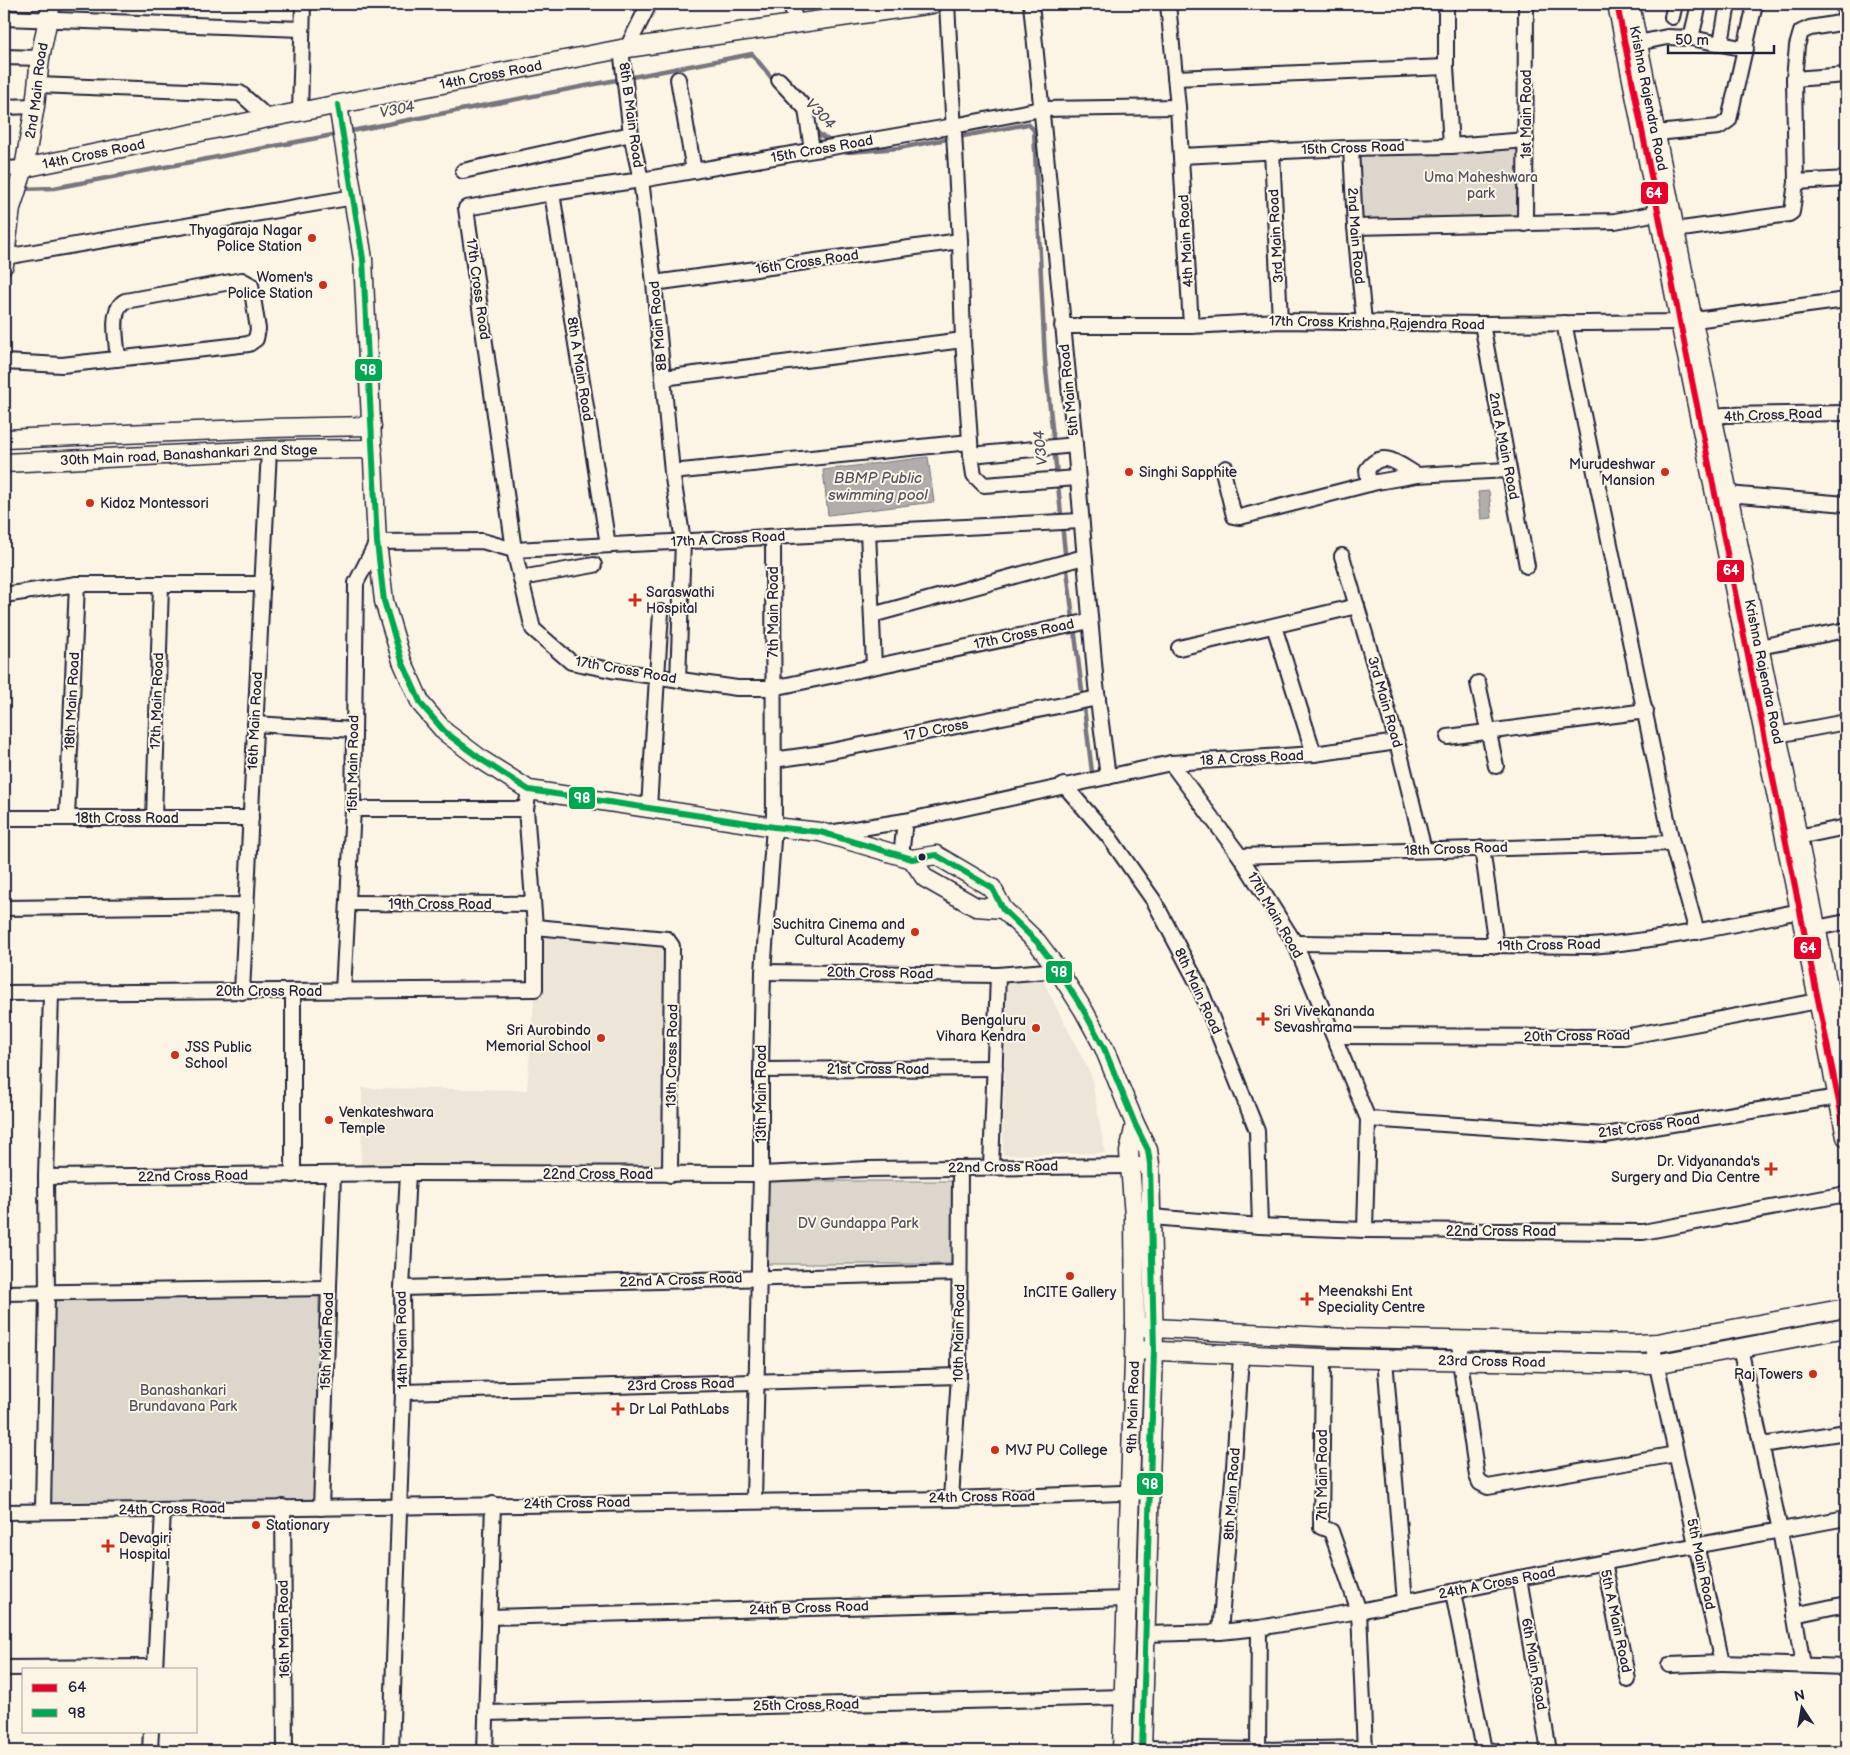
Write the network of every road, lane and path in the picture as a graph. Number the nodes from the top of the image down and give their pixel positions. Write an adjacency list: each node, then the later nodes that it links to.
1 (303, 4): 20 (street)
2 (649, 4): 24 (street)
3 (792, 4): 19 (street)
4 (932, 4): 19 (main road, 14th Cross Road)
5 (947, 4): 42 (street)
6 (1031, 4): 39 (street, 5th Main Road)
7 (1168, 4): 30 (street, 4th Main Road)
8 (1446, 4): 28 (street)
9 (1526, 4): 45 (street, 1st Main Road)
10 (1617, 4): 61 (main road)
11 (1630, 4): 22 (main road, Krishna Rajendra Road)
12 (1699, 4): 21 (street)
13 (1728, 4): 23 (street)
14 (1755, 4): 25 (street)
15 (1844, 4): 18 (street)
16 (49, 12): 17 (street); 20 (street); 27 (main road, 2nd Main Road)
17 (4, 18)
18 (1846, 22): 32 (street)
19 (796, 24): 24 (main road, 14th Cross Road)
20 (301, 29): 40 (street)
21 (1691, 38): 22 (street); 23 (street)
22 (1638, 43): 43 (main road, Krishna Rajendra Road)
23 (1721, 44): 25 (street)
24 (624, 48): 35 (main road, 14th Cross Road); 44 (street, 8th B Main Road)
25 (1746, 49): 43 (street)
26 (4, 56): 27 (street)
27 (40, 58): 34 (main road, 2nd Main Road)
28 (1446, 67): 30 (street); 46 (street)
29 (1846, 75): 32 (street)
30 (1175, 78): 38 (street, 4th Main Road)
31 (678, 79): 53 (street)
32 (1794, 79): 56 (street)
33 (778, 80): 48 (street)
34 (38, 85): 36 (main road, 2nd Main Road); 41 (street)
35 (338, 104): 40 (main road, 14th Cross Road); 59 (main road, 9th Main Road)
36 (35, 106): 37 (street); 57 (main road, 2nd Main Road)
37 (4, 107)
38 (1178, 107): 39 (street, 15th Cross Road); 50 (street, 4th Main Road)
39 (1041, 109): 42 (street, 15th Cross Road); 74 (street, 5th Main Road)
40 (300, 112): 41 (main road, 14th Cross Road)
41 (268, 118): 57 (main road, 14th Cross Road)
42 (954, 126): 48 (street, 15th Cross Road); 65 (street)
43 (1656, 133): 64 (main road, Krishna Rajendra Road)
44 (630, 134): 52 (street); 55 (street, 8th B Main Road)
45 (1526, 140): 46 (street, 15th Cross Road); 62 (street, 1st Main Road)
46 (1451, 146): 47 (street, 15th Cross Road)
47 (1351, 148): 49 (street, 15th Cross Road); 63 (street, 2nd Main Road)
48 (812, 150): 53 (street, 15th Cross Road)
49 (1272, 151): 50 (street, 15th Cross Road); 69 (street, 3rd Main Road)
50 (1181, 156): 75 (street, 4th Main Road)
51 (4, 169): 57 (street)
52 (463, 170)
53 (694, 171): 55 (street, 15th Cross Road)
54 (1846, 179): 56 (street)
55 (641, 180): 58 (street, 15th Cross Road); 67 (street, 8B Main Road)
56 (1796, 182): 64 (street)
57 (15, 192): 66 (main road, 2nd Main Road)
58 (552, 193): 60 (street, 15th Cross Road); 102 (street, 8th A Main Road)
59 (354, 197): 66 (street); 82 (main road, 9th Main Road)
60 (466, 208): 103 (street, 17th Cross Road)
61 (1658, 213): 62 (street); 70 (main road)
62 (1525, 224): 63 (street)
63 (1355, 228): 71 (street, 2nd Main Road)
64 (1675, 230): 70 (main road, Krishna Rajendra Road)
65 (960, 241): 67 (street, 16th Cross Road); 76 (street)
66 (4, 261)
67 (654, 283): 79 (street, 8B Main Road)
68 (1846, 300): 70 (street, 17th Cross Krishna Rajendra Road)
69 (1280, 321): 71 (street, 17th Cross Krishna Rajendra Road); 75 (street, 17th Cross Krishna Rajendra Road)
70 (1686, 321): 72 (street, 17th Cross Krishna Rajendra Road); 81 (main road, Krishna Rajendra Road)
71 (1364, 322): 73 (street, 17th Cross Krishna Rajendra Road)
72 (1564, 323): 73 (street, 17th Cross Krishna Rajendra Road); 127 (street)
73 (1482, 324): 90 (street, 2nd A Main Road)
74 (1062, 326): 75 (street, 17th Cross Krishna Rajendra Road); 84 (street, 5th Main Road)
75 (1191, 326)
76 (963, 340): 79 (street); 86 (street)
77 (118, 359): 77 (street); 78 (street)
78 (4, 362)
79 (663, 378): 91 (street, 8B Main Road)
80 (1846, 413): 81 (street, 4th Cross Road)
81 (1706, 418): 95 (main road, Krishna Rajendra Road); 164 (main road)
82 (372, 426): 83 (main road, 30th Main road, Banashankari 2nd Stage); 85 (main road, 9th Main Road)
83 (4, 439)
84 (1075, 446): 86 (street); 93 (street, 5th Main Road)
85 (373, 449): 87 (main road, 30th Main road, Banashankari 2nd Stage); 101 (main road, 9th Main Road)
86 (971, 449): 91 (street); 93 (street)
87 (269, 450): 88 (main road, 30th Main road, Banashankari 2nd Stage); 111 (street, 16th Main Road)
88 (4, 463)
89 (1226, 468): 94 (street)
90 (1508, 470): 92 (street); 107 (street, 2nd A Main Road)
91 (672, 472): 100 (street)
92 (1417, 475): 94 (street); 94 (street)
93 (1077, 478): 97 (street, 5th Main Road)
94 (1369, 484)
95 (1728, 494): 96 (street); 119 (main road, Krishna Rajendra Road)
96 (1846, 504)
97 (1081, 521): 98 (street, 17th A Cross Road); 105 (street, 5th Main Road)
98 (868, 532): 99 (street, 17th A Cross Road); 115 (street)
99 (773, 537): 100 (street, 17th A Cross Road); 125 (street, 7th Main Road)
100 (683, 541): 102 (street, 17th A Cross Road); 123 (street)
101 (377, 542): 103 (street, 17th A Cross Road); 130 (street, 15th Main Road); 141 (main road, 9th Main Road)
102 (608, 545): 103 (street, 17th A Cross Road)
103 (514, 550): 108 (street, 17th Cross Road)
104 (1342, 556): 113 (street, 3rd Main Road)
105 (1084, 557): 115 (street); 116 (street, 5th Main Road)
106 (594, 565): 108 (street)
107 (1528, 566)
108 (521, 578): 122 (street, 17th Cross Road)
109 (77, 584): 110 (street); 112 (street); 146 (street, 18th Main Road)
110 (161, 584): 111 (street); 147 (street, 17th Main Road)
111 (262, 584): 129 (street, 16th Main Road)
112 (4, 595)
113 (1357, 606): 117 (street); 134 (street, 3rd Main Road)
114 (660, 612): 122 (street)
115 (872, 615): 121 (street)
116 (1079, 623): 121 (street, 17th Cross Road); 126 (street, 5th Main Road)
117 (1274, 626): 120 (street); 135 (street)
118 (1846, 630): 119 (street)
119 (1759, 647): 132 (main road, Krishna Rajendra Road)
120 (1179, 648)
121 (874, 666): 125 (street, 17th Cross Road)
122 (657, 677): 123 (street, 17th Cross Road); 142 (street)
123 (678, 680): 125 (street, 17th Cross Road)
124 (1478, 683): 131 (street)
125 (773, 688): 136 (street, 13th Main Road)
126 (1098, 698): 136 (street, 17 D Cross); 139 (street, 5th Main Road)
127 (1646, 711): 131 (street); 154 (street)
128 (1846, 722): 132 (street)
129 (255, 724): 130 (street); 148 (street, 16th Main Road)
130 (354, 730): 143 (street, 15th Main Road)
131 (1489, 732): 133 (street); 138 (street)
132 (1777, 735): 153 (main road, Krishna Rajendra Road)
133 (1448, 737)
134 (1397, 742): 135 (street, 18 A Cross Road); 156 (street, 3rd Main Road)
135 (1314, 754): 137 (street, 18 A Cross Road)
136 (773, 760): 150 (street, 13th Main Road)
137 (1171, 763): 139 (street, 18 A Cross Road); 157 (street, 17th Main Road)
138 (1496, 766)
139 (1108, 777): 140 (street, 18 A Cross Road)
140 (1064, 785): 149 (street, 18 A Cross Road); 200 (street, 8th Main Road)
141 (529, 790): 142 (main road, 9th Main Road); 144 (street)
142 (649, 808): 150 (main road, 9th Main Road)
143 (353, 809): 144 (street); 159 (street, 15th Main Road)
144 (526, 809): 160 (street)
145 (4, 818): 146 (street, 18th Cross Road)
146 (67, 818): 147 (street, 18th Cross Road)
147 (154, 818): 148 (street, 18th Cross Road)
148 (251, 818): 161 (street, 16th Main Road)
149 (905, 821): 152 (street, 18 A Cross Road); 158 (street)
150 (774, 827): 152 (main road, 9th Main Road); 172 (street, 13th Main Road)
151 (1846, 827): 153 (street)
152 (827, 834): 158 (main road, 9th Main Road)
153 (1798, 837): 167 (main road, Krishna Rajendra Road)
154 (1672, 843): 155 (street, 18th Cross Road); 168 (street)
155 (1482, 848): 156 (street, 18th Cross Road); 170 (street)
156 (1424, 850): 157 (street, 18th Cross Road)
157 (1240, 856): 169 (street, 17th Main Road)
158 (906, 858): 163 (main road); 163 (main road, 9th Main Road)
159 (348, 903): 160 (street, 19th Cross Road); 175 (street, 15th Main Road)
160 (533, 904): 166 (street)
161 (247, 905): 162 (street); 176 (street, 16th Main Road)
162 (4, 908)
163 (1003, 909): 171 (main road, 9th Main Road)
164 (1800, 911): 168 (street, 19th Cross Road); 179 (main road)
165 (1846, 922): 167 (street)
166 (535, 927): 175 (street, 20th Cross Road); 196 (street, 13th Cross Road)
167 (1816, 928): 179 (main road, Krishna Rajendra Road)
168 (1696, 932): 170 (street, 19th Cross Road)
169 (1295, 943): 170 (street, 19th Cross Road); 180 (street, 17th Main Road)
170 (1496, 946)
171 (1058, 970): 173 (street, 20th Cross Road); 186 (main road, 9th Main Road)
172 (763, 972): 173 (street, 20th Cross Road); 182 (street, 13th Main Road)
173 (998, 975): 181 (street)
174 (293, 991): 175 (street, 20th Cross Road); 176 (street, 20th Cross Road); 194 (street)
175 (343, 991)
176 (242, 992): 177 (street, 20th Cross Road)
177 (51, 993): 178 (street, 20th Cross Road); 197 (street)
178 (4, 994)
179 (1832, 1000): 180 (street, 20th Cross Road); 183 (main road, Krishna Rajendra Road); 184 (main road)
180 (1334, 1036): 185 (street, 17th Main Road)
181 (995, 1068): 182 (street, 21st Cross Road); 190 (street)
182 (761, 1070): 193 (street, 13th Main Road)
183 (1846, 1074)
184 (1838, 1097): 185 (street, 21st Cross Road); 187 (main road)
185 (1368, 1119): 201 (street, 17th Main Road)
186 (1135, 1124): 188 (main road, 9th Main Road); 189 (main road, 9th Main Road)
187 (1846, 1137)
188 (1150, 1164): 189 (street, 22nd Cross Road); 199 (main road, 9th Main Road)
189 (1130, 1166): 190 (street, 22nd Cross Road); 209 (main road, 9th Main Road)
190 (991, 1167): 191 (street, 22nd Cross Road)
191 (960, 1168): 193 (street, 22nd Cross Road); 202 (street, 10th Main Road)
192 (408, 1174): 195 (street, 22nd Cross Road); 196 (street, 22nd Cross Road); 205 (street, 14th Main Road)
193 (761, 1174): 196 (street, 22nd Cross Road); 203 (street, 13th Main Road)
194 (293, 1175): 195 (street, 22nd Cross Road); 197 (street, 22nd Cross Road)
195 (333, 1175): 204 (street, 15th Main Road)
196 (670, 1175)
197 (46, 1177): 206 (street)
198 (1846, 1194): 201 (street, 22nd Cross Road)
199 (1152, 1217): 200 (street, 22nd Cross Road); 210 (main road, 9th Main Road)
200 (1260, 1226): 201 (street, 22nd Cross Road)
201 (1365, 1230)
202 (959, 1273): 203 (street, 22nd A Cross Road); 222 (street, 10th Main Road)
203 (758, 1278): 205 (street, 22nd A Cross Road); 223 (street, 13th Main Road)
204 (329, 1288): 206 (street); 235 (street, 15th Main Road)
205 (402, 1288): 224 (street, 14th Main Road)
206 (47, 1292): 207 (street); 236 (street)
207 (4, 1293)
208 (1846, 1308): 213 (main road, 23rd Cross Road)
209 (1135, 1326): 210 (main road, 23rd Cross Road); 215 (main road, 9th Main Road)
210 (1154, 1328): 212 (main road, 23rd Cross Road); 216 (main road, 9th Main Road)
211 (1846, 1328): 214 (main road, 23rd Cross Road)
212 (1460, 1341): 213 (main road, 23rd Cross Road); 220 (street)
213 (1652, 1343): 221 (street, 5th Main Road)
214 (1740, 1348): 221 (main road, 23rd Cross Road); 226 (street)
215 (1134, 1350): 216 (main road, 23rd Cross Road); 229 (main road, 9th Main Road)
216 (1154, 1350): 217 (main road, 23rd Cross Road); 228 (main road, 9th Main Road)
217 (1241, 1356): 218 (main road, 23rd Cross Road); 252 (street, 8th Main Road)
218 (1323, 1358): 219 (main road, 23rd Cross Road); 248 (street, 7th Main Road)
219 (1385, 1359): 220 (main road, 23rd Cross Road); 246 (street)
220 (1460, 1361): 221 (main road, 23rd Cross Road); 227 (street)
221 (1655, 1364): 227 (street, 5th Main Road)
222 (959, 1376): 223 (street, 23rd Cross Road); 230 (street, 10th Main Road)
223 (757, 1382): 224 (street, 23rd Cross Road); 231 (street, 13th Main Road)
224 (403, 1392): 233 (street, 14th Main Road)
225 (1846, 1432): 226 (street)
226 (1762, 1445): 240 (street)
227 (1676, 1454): 241 (street, 5th Main Road)
228 (1150, 1492): 229 (street, 24th Cross Road); 253 (main road, 9th Main Road)
229 (1129, 1493): 230 (street, 24th Cross Road); 245 (main road, 9th Main Road)
230 (951, 1499): 231 (street, 24th Cross Road)
231 (754, 1501): 232 (street, 24th Cross Road)
232 (493, 1504): 233 (street, 24th Cross Road); 250 (street)
233 (399, 1506): 235 (street, 24th Cross Road); 269 (street)
234 (283, 1507): 235 (street, 24th Cross Road); 237 (street, 24th Cross Road); 268 (street, 16th Main Road)
235 (322, 1508)
236 (43, 1510): 237 (street, 24th Cross Road); 238 (street, 24th Cross Road)
237 (163, 1511): 259 (street)
238 (4, 1512)
239 (1846, 1518): 240 (street, 24th A Cross Road)
240 (1780, 1530): 241 (street, 24th A Cross Road); 249 (street)
241 (1697, 1545): 242 (street, 24th A Cross Road); 254 (street, 5th Main Road)
242 (1604, 1562): 243 (street, 24th A Cross Road); 260 (street, 5th A Main Road)
243 (1519, 1578): 244 (street, 24th A Cross Road); 273 (street, 6th Main Road)
244 (1453, 1592): 246 (street, 24th A Cross Road); 272 (street)
245 (1128, 1599): 250 (street, 24th B Cross Road); 261 (main road, 9th Main Road)
246 (1404, 1602): 248 (street, 24th A Cross Road)
247 (1846, 1604): 249 (street)
248 (1359, 1611): 251 (street, 24th A Cross Road); 266 (street)
249 (1794, 1615): 256 (street)
250 (489, 1617): 262 (street)
251 (1258, 1628): 252 (street, 24th A Cross Road); 265 (street)
252 (1220, 1632): 253 (street, 24th A Cross Road)
253 (1146, 1634): 264 (main road, 9th Main Road)
254 (1722, 1662): 255 (street); 256 (street)
255 (1669, 1665)
256 (1803, 1665): 257 (street)
257 (1846, 1667)
258 (4, 1668): 259 (street)
259 (155, 1668)
260 (1628, 1680)
261 (1125, 1697): 262 (street, 25th Cross Road); 271 (main road, 9th Main Road)
262 (486, 1713): 270 (street)
263 (151, 1732): 267 (street)
264 (1142, 1750): 265 (street)
265 (1258, 1750): 266 (street)
266 (1365, 1750)
267 (150, 1751)
268 (285, 1751)
269 (391, 1751)
270 (485, 1751)
271 (1122, 1751)
272 (1494, 1751)
273 (1549, 1751)

